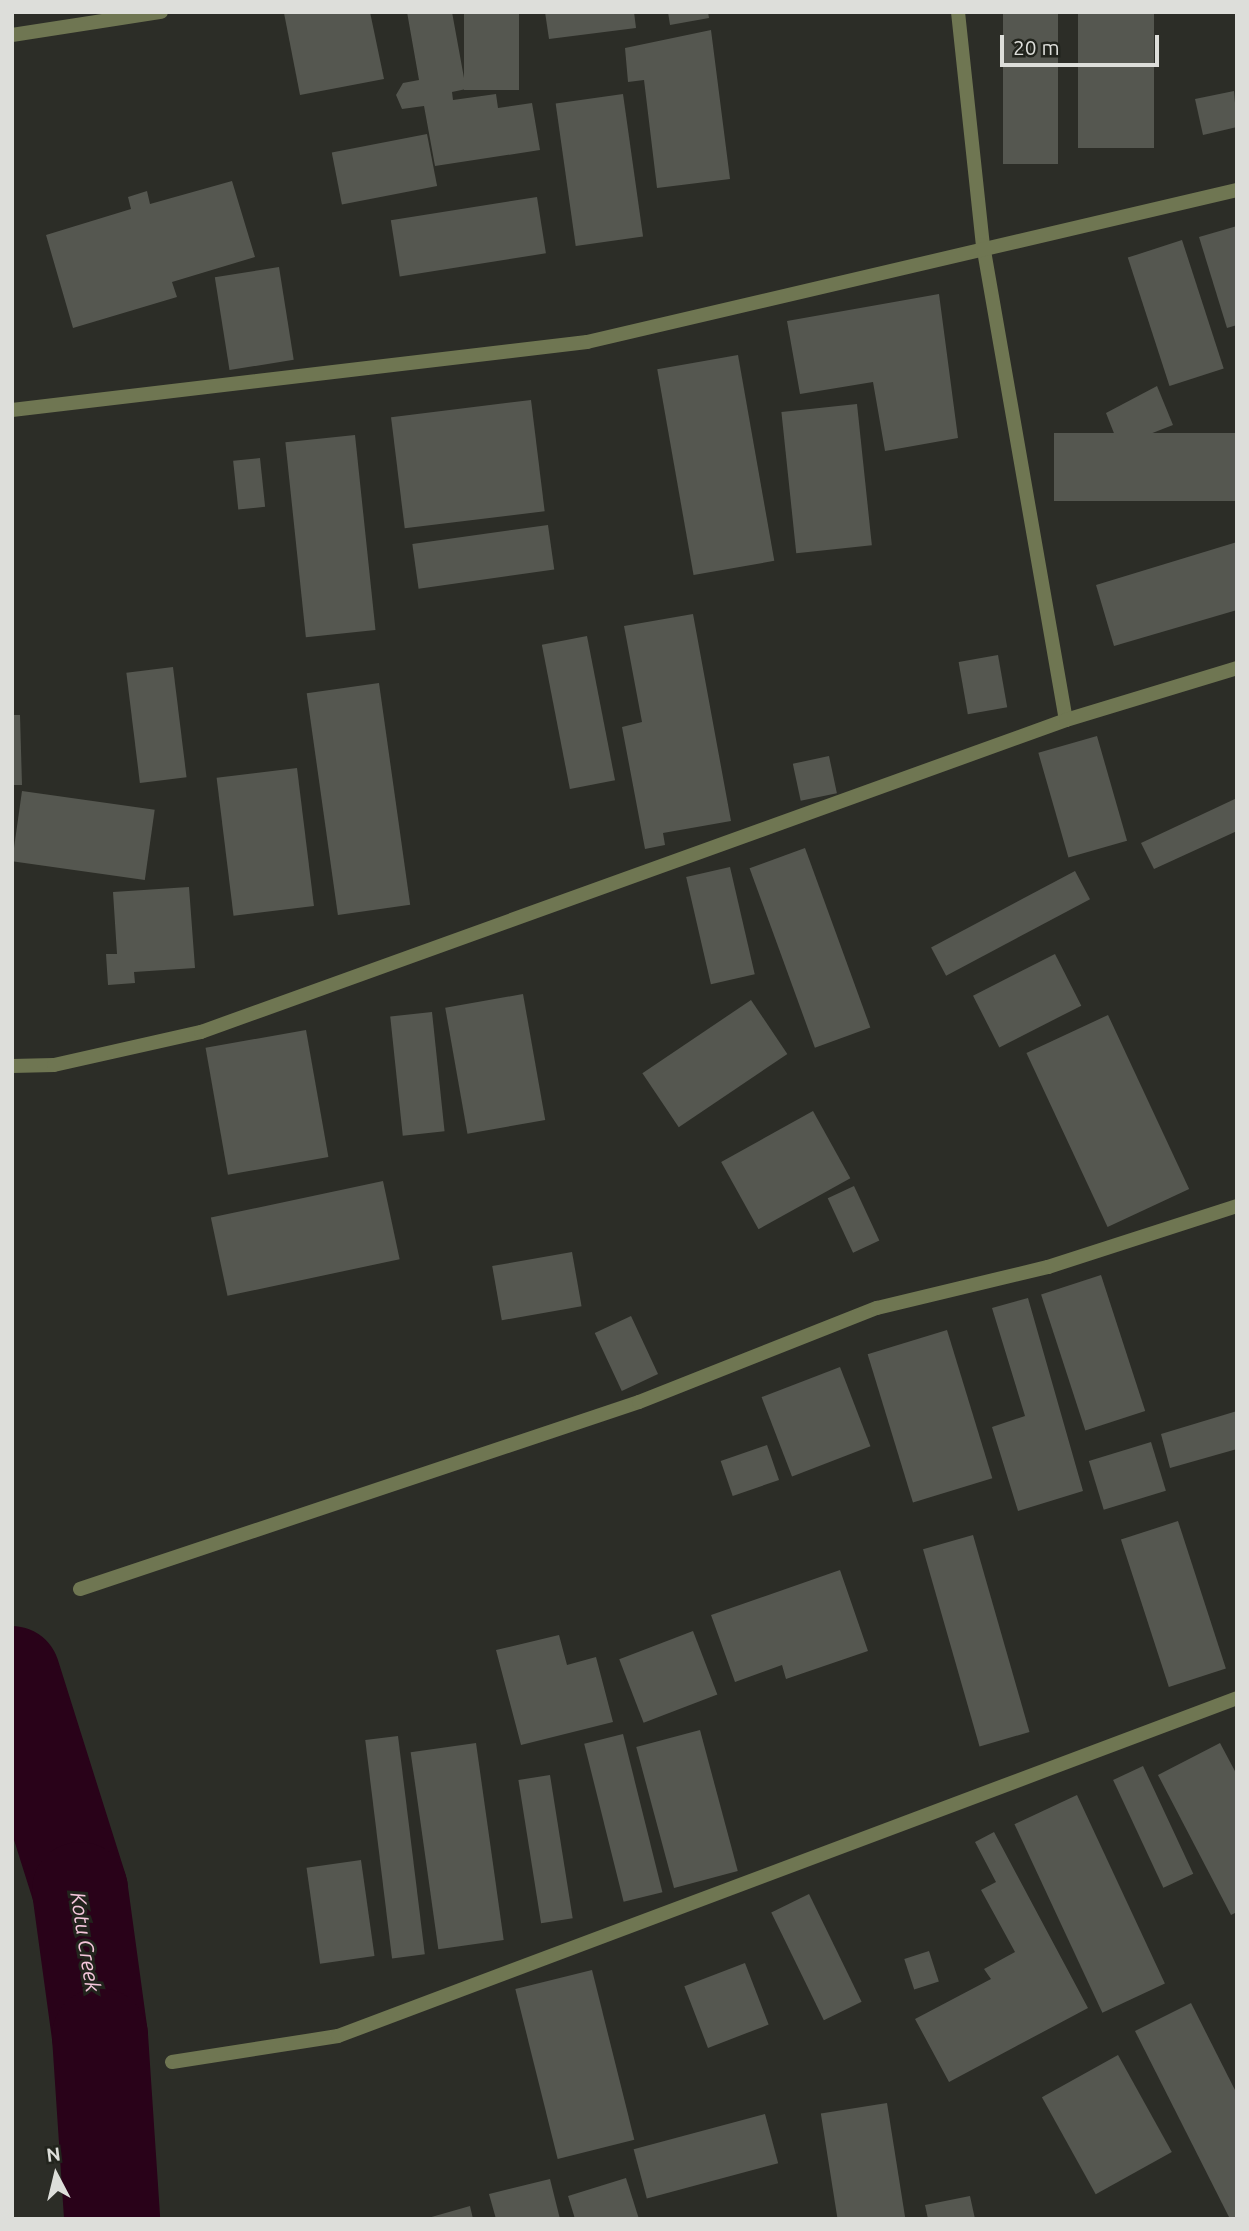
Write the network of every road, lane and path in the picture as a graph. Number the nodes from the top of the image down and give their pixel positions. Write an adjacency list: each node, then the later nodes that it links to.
1 (161, 12): 3 (street)
2 (958, 12): 5 (street)
3 (12, 35)
4 (1237, 190): 5 (street)
5 (983, 245): 6 (street); 8 (street)
6 (12, 410)
7 (1237, 668): 8 (street)
8 (1066, 720): 9 (street)
9 (12, 1066)
10 (1237, 1206): 11 (street)
11 (80, 1590)
12 (1237, 1698): 13 (street)
13 (172, 2062)

